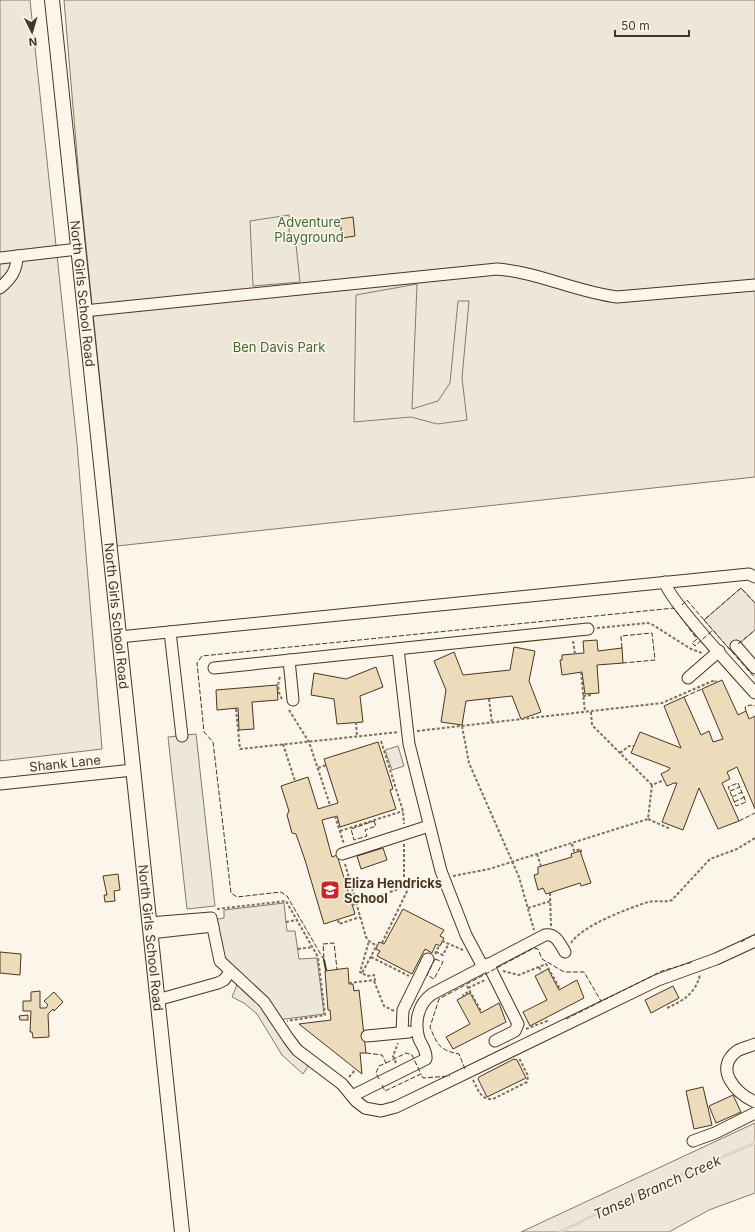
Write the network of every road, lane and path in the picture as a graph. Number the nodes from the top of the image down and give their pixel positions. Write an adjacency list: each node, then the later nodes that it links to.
1 (52, 0): 2 (main road, North Girls School Road)
2 (78, 249): 3 (street); 7 (main road, North Girls School Road)
3 (17, 256): 4 (street); 6 (street)
4 (0, 258)
5 (755, 285): 7 (street)
6 (0, 288)
7 (84, 311): 12 (main road, North Girls School Road)
8 (754, 575): 9 (street)
9 (665, 582): 11 (street); 15 (street)
10 (588, 629): 14 (street); 15 (path)
11 (170, 632): 12 (street); 34 (street)
12 (119, 637): 43 (main road, North Girls School Road)
13 (736, 646): 18 (street)
14 (398, 649): 16 (street); 33 (street)
15 (719, 651): 20 (street); 22 (street)
16 (289, 660): 17 (street); 26 (street); 26 (path)
17 (214, 668)
18 (755, 668)
19 (581, 672): 24 (path)
20 (688, 678)
21 (716, 683): 29 (path)
22 (755, 693)
23 (592, 694): 24 (path)
24 (583, 696): 28 (path)
25 (489, 699): 31 (path)
26 (288, 703): 37 (path)
27 (236, 709): 38 (path)
28 (585, 712): 29 (path); 31 (path)
29 (591, 712): 40 (path)
30 (356, 722): 35 (path)
31 (492, 723): 32 (path)
32 (462, 726): 33 (path); 61 (path)
33 (407, 732): 35 (path); 53 (street)
34 (182, 736)
35 (357, 737): 37 (path)
36 (381, 741): 49 (path)
37 (309, 742): 38 (path); 42 (path)
38 (283, 744): 45 (path)
39 (634, 746): 40 (path)
40 (620, 753): 47 (path)
41 (326, 765): 42 (path)
42 (318, 768): 48 (path)
43 (133, 770): 46 (street, Shank Lane); 76 (main road, North Girls School Road)
44 (664, 780): 47 (path)
45 (295, 781)
46 (0, 784)
47 (652, 785): 51 (path)
48 (330, 805)
49 (403, 811): 54 (path); 55 (path)
50 (336, 816): 54 (path)
51 (648, 820): 52 (path); 57 (path)
52 (669, 825)
53 (429, 826): 55 (street); 63 (street)
54 (340, 831): 59 (path)
55 (404, 834): 59 (street); 65 (path)
56 (755, 838): 89 (path)
57 (571, 844): 58 (path); 60 (path)
58 (581, 853)
59 (342, 854): 68 (path)
60 (537, 854): 61 (path); 62 (path)
61 (512, 862): 63 (path); 70 (path)
62 (541, 866)
63 (443, 878): 64 (path); 86 (street)
64 (410, 885): 65 (path); 82 (path)
65 (406, 887): 68 (path)
66 (550, 893): 67 (path)
67 (551, 902): 70 (path); 77 (path)
68 (357, 903): 69 (path); 71 (path)
69 (352, 905)
70 (528, 908): 78 (path)
71 (361, 917): 74 (path); 79 (path)
72 (205, 918): 73 (path); 76 (street); 95 (street)
73 (297, 920): 75 (path); 85 (path)
74 (338, 920)
75 (286, 922)
76 (149, 928): 106 (main road, North Girls School Road)
77 (552, 935): 78 (street); 89 (street)
78 (536, 939): 94 (street)
79 (368, 941): 90 (path); 96 (path)
80 (442, 941): 83 (path)
81 (755, 941): 92 (street)
82 (382, 943)
83 (448, 945): 86 (path); 88 (path)
84 (439, 946): 91 (path)
85 (313, 947): 87 (path); 110 (path)
86 (472, 947): 94 (street)
87 (298, 949)
88 (437, 952)
89 (565, 952)
90 (371, 957): 96 (path); 98 (path)
91 (430, 958): 109 (street)
92 (697, 966): 107 (path); 120 (street)
93 (539, 967): 94 (path); 97 (path); 103 (path)
94 (489, 969): 99 (street); 102 (path); 114 (street)
95 (230, 972): 106 (street); 113 (street)
96 (362, 973): 100 (path)
97 (542, 973)
98 (412, 977)
99 (463, 978): 102 (path); 115 (street)
100 (374, 980): 101 (path); 109 (path)
101 (349, 983)
102 (468, 988): 104 (path)
103 (560, 989)
104 (470, 991): 105 (path); 108 (path)
105 (464, 996)
106 (157, 1000): 127 (main road, North Girls School Road)
107 (666, 1008)
108 (482, 1013)
109 (402, 1015): 116 (street)
110 (304, 1018): 112 (path); 113 (path)
111 (545, 1018): 114 (path)
112 (305, 1023)
113 (280, 1024): 123 (street)
114 (518, 1027): 118 (street)
115 (418, 1031): 116 (street); 121 (street)
116 (402, 1032): 117 (street); 121 (path)
117 (368, 1036)
118 (495, 1041)
119 (755, 1044): 124 (street)
120 (514, 1050): 122 (street); 122 (path)
121 (401, 1072): 123 (street)
122 (469, 1072): 123 (street)
123 (352, 1096)
124 (755, 1102)
125 (755, 1113): 126 (street)
126 (693, 1141)
127 (182, 1232)

